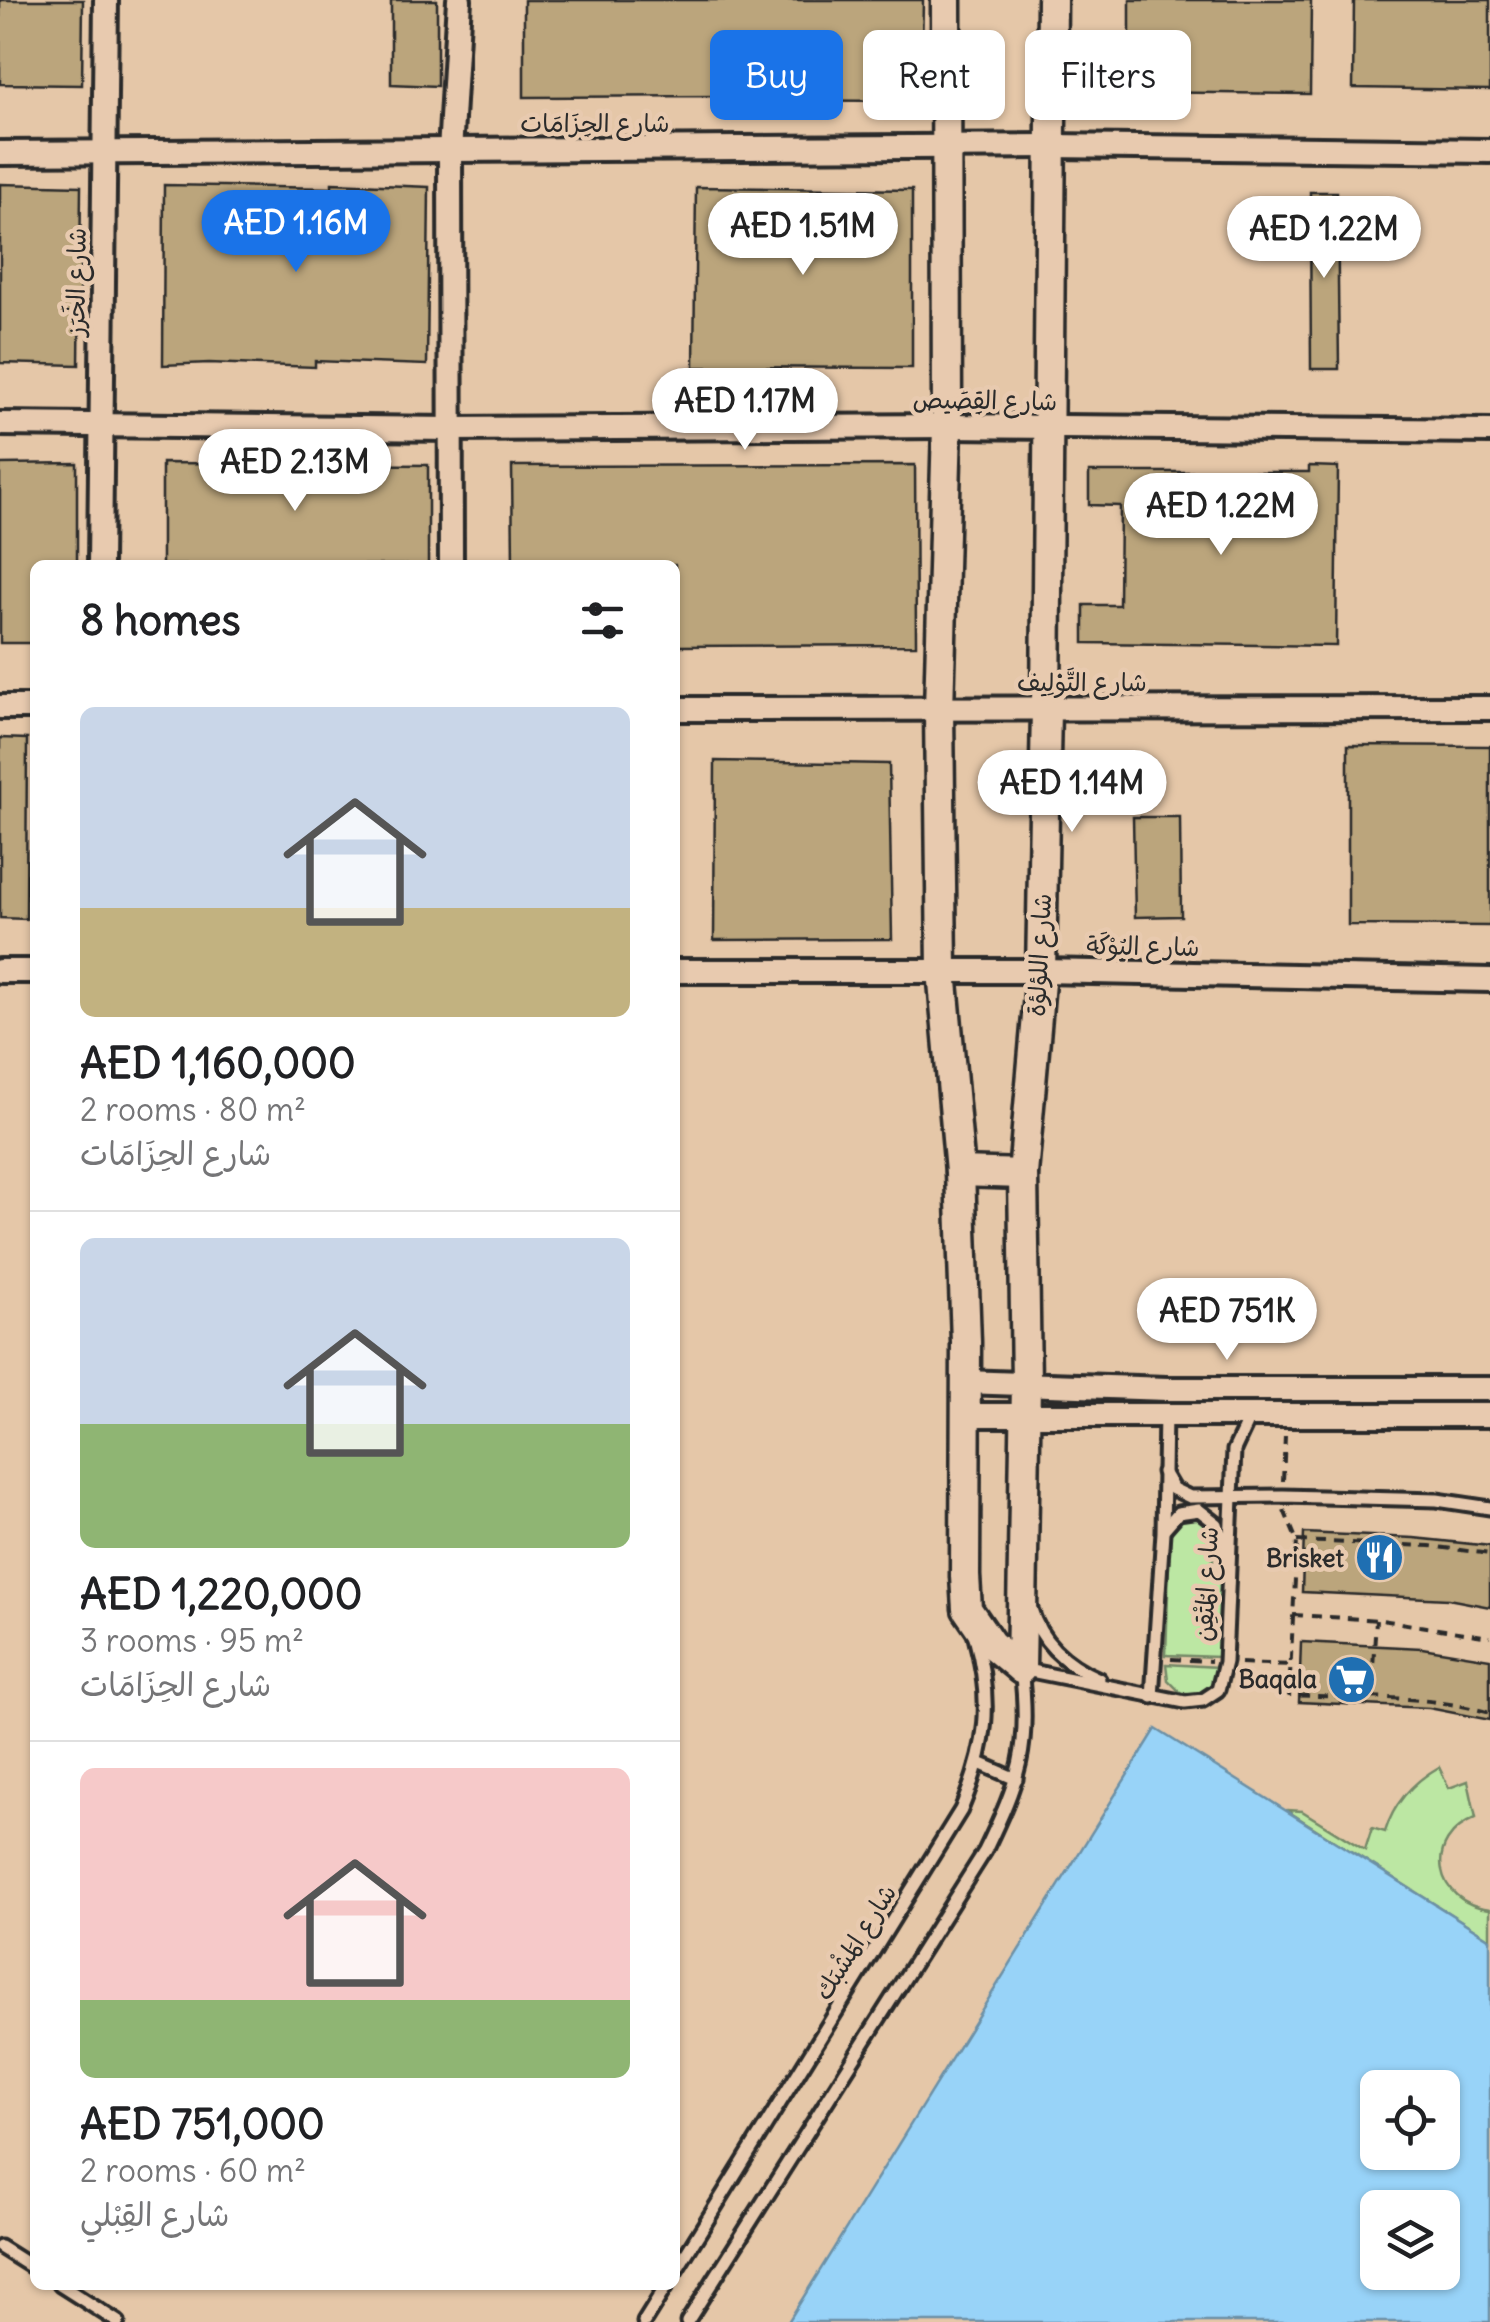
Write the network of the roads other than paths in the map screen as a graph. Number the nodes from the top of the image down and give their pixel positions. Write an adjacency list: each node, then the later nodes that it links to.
1 (106, 0): 8 (street, شارع الخَرَز)
2 (459, 0): 9 (street)
3 (946, 0): 6 (street)
4 (1052, 0): 5 (street, شارع اللؤلؤة)
5 (1052, 146): 6 (street, شارع الحِزَامَات); 7 (street, شارع الحِزَامَات); 14 (street, شارع اللؤلؤة)
6 (946, 148): 9 (street, شارع الحِزَامَات); 13 (street)
7 (1490, 151)
8 (104, 152): 9 (street, شارع الحِزَامَات); 10 (street, شارع الحِزَامَات); 12 (street, شارع الخَرَز)
9 (450, 152): 15 (street)
10 (0, 153)
11 (0, 424): 12 (street, شارع القِصَيص)
12 (102, 424): 15 (street, شارع القِصَيص); 17 (street, شارع الخَرَز)
13 (947, 426): 14 (street, شارع القِصَيص); 15 (street, شارع القِصَيص); 23 (street)
14 (1050, 428): 16 (street, شارع القِصَيص); 24 (street, شارع اللؤلؤة)
15 (452, 429): 18 (street)
16 (1490, 431)
17 (100, 560)
18 (451, 560)
19 (0, 708): 20 (street)
20 (30, 708)
21 (1490, 708): 24 (street, شارع التَّوْلِيف)
22 (680, 709): 23 (street, شارع التَّوْلِيف)
23 (939, 710): 24 (street, شارع التَّوْلِيف); 25 (street)
24 (1046, 710): 28 (street, شارع اللؤلؤة)
25 (942, 970): 27 (street, شارع البُوْكَة); 28 (street, شارع البُوْكَة); 31 (street)
26 (0, 971): 29 (street)
27 (680, 971)
28 (1041, 971): 30 (street, شارع البُوْكَة); 32 (street, شارع اللؤلؤة)
29 (30, 972)
30 (1490, 980)
31 (960, 1172): 32 (street); 33 (street)
32 (1024, 1174): 34 (street, شارع اللؤلؤة)
33 (964, 1382): 34 (street); 39 (street)
34 (1026, 1384): 35 (street); 40 (street, شارع اللؤلؤة)
35 (1167, 1389): 36 (street); 37 (lane, شارع المُتْقِن)
36 (1490, 1389)
37 (1164, 1414): 38 (street); 40 (street); 42 (lane, شارع المُتْقِن)
38 (1251, 1414): 41 (street); 43 (lane, شارع المُتْقِن)
39 (964, 1415): 40 (street); 48 (street)
40 (1025, 1415): 47 (street, شارع اللؤلؤة)
41 (1490, 1415)
42 (1164, 1472): 43 (lane); 45 (lane, شارع المُتْقِن)
43 (1232, 1497): 44 (lane); 46 (lane, شارع المُتْقِن)
44 (1490, 1508)
45 (1162, 1532): 46 (lane); 51 (lane, شارع المُتْقِن)
46 (1230, 1572): 51 (lane, شارع المُتْقِن)
47 (1024, 1582): 49 (street, شارع اللؤلؤة); 50 (lane)
48 (967, 1609): 49 (street); 52 (lane, شارع المَشْبَك)
49 (1021, 1669): 50 (lane, شارع المُتْقِن); 53 (lane)
50 (1116, 1687): 51 (lane, شارع المُتْقِن)
51 (1152, 1696)
52 (979, 1763): 53 (lane); 55 (lane, شارع المَشْبَك)
53 (1016, 1779): 61 (lane)
54 (0, 2247): 56 (lane)
55 (680, 2264)
56 (30, 2266)
57 (68, 2290): 59 (lane)
58 (664, 2290): 60 (lane)
59 (118, 2322)
60 (644, 2322)
61 (688, 2322)

